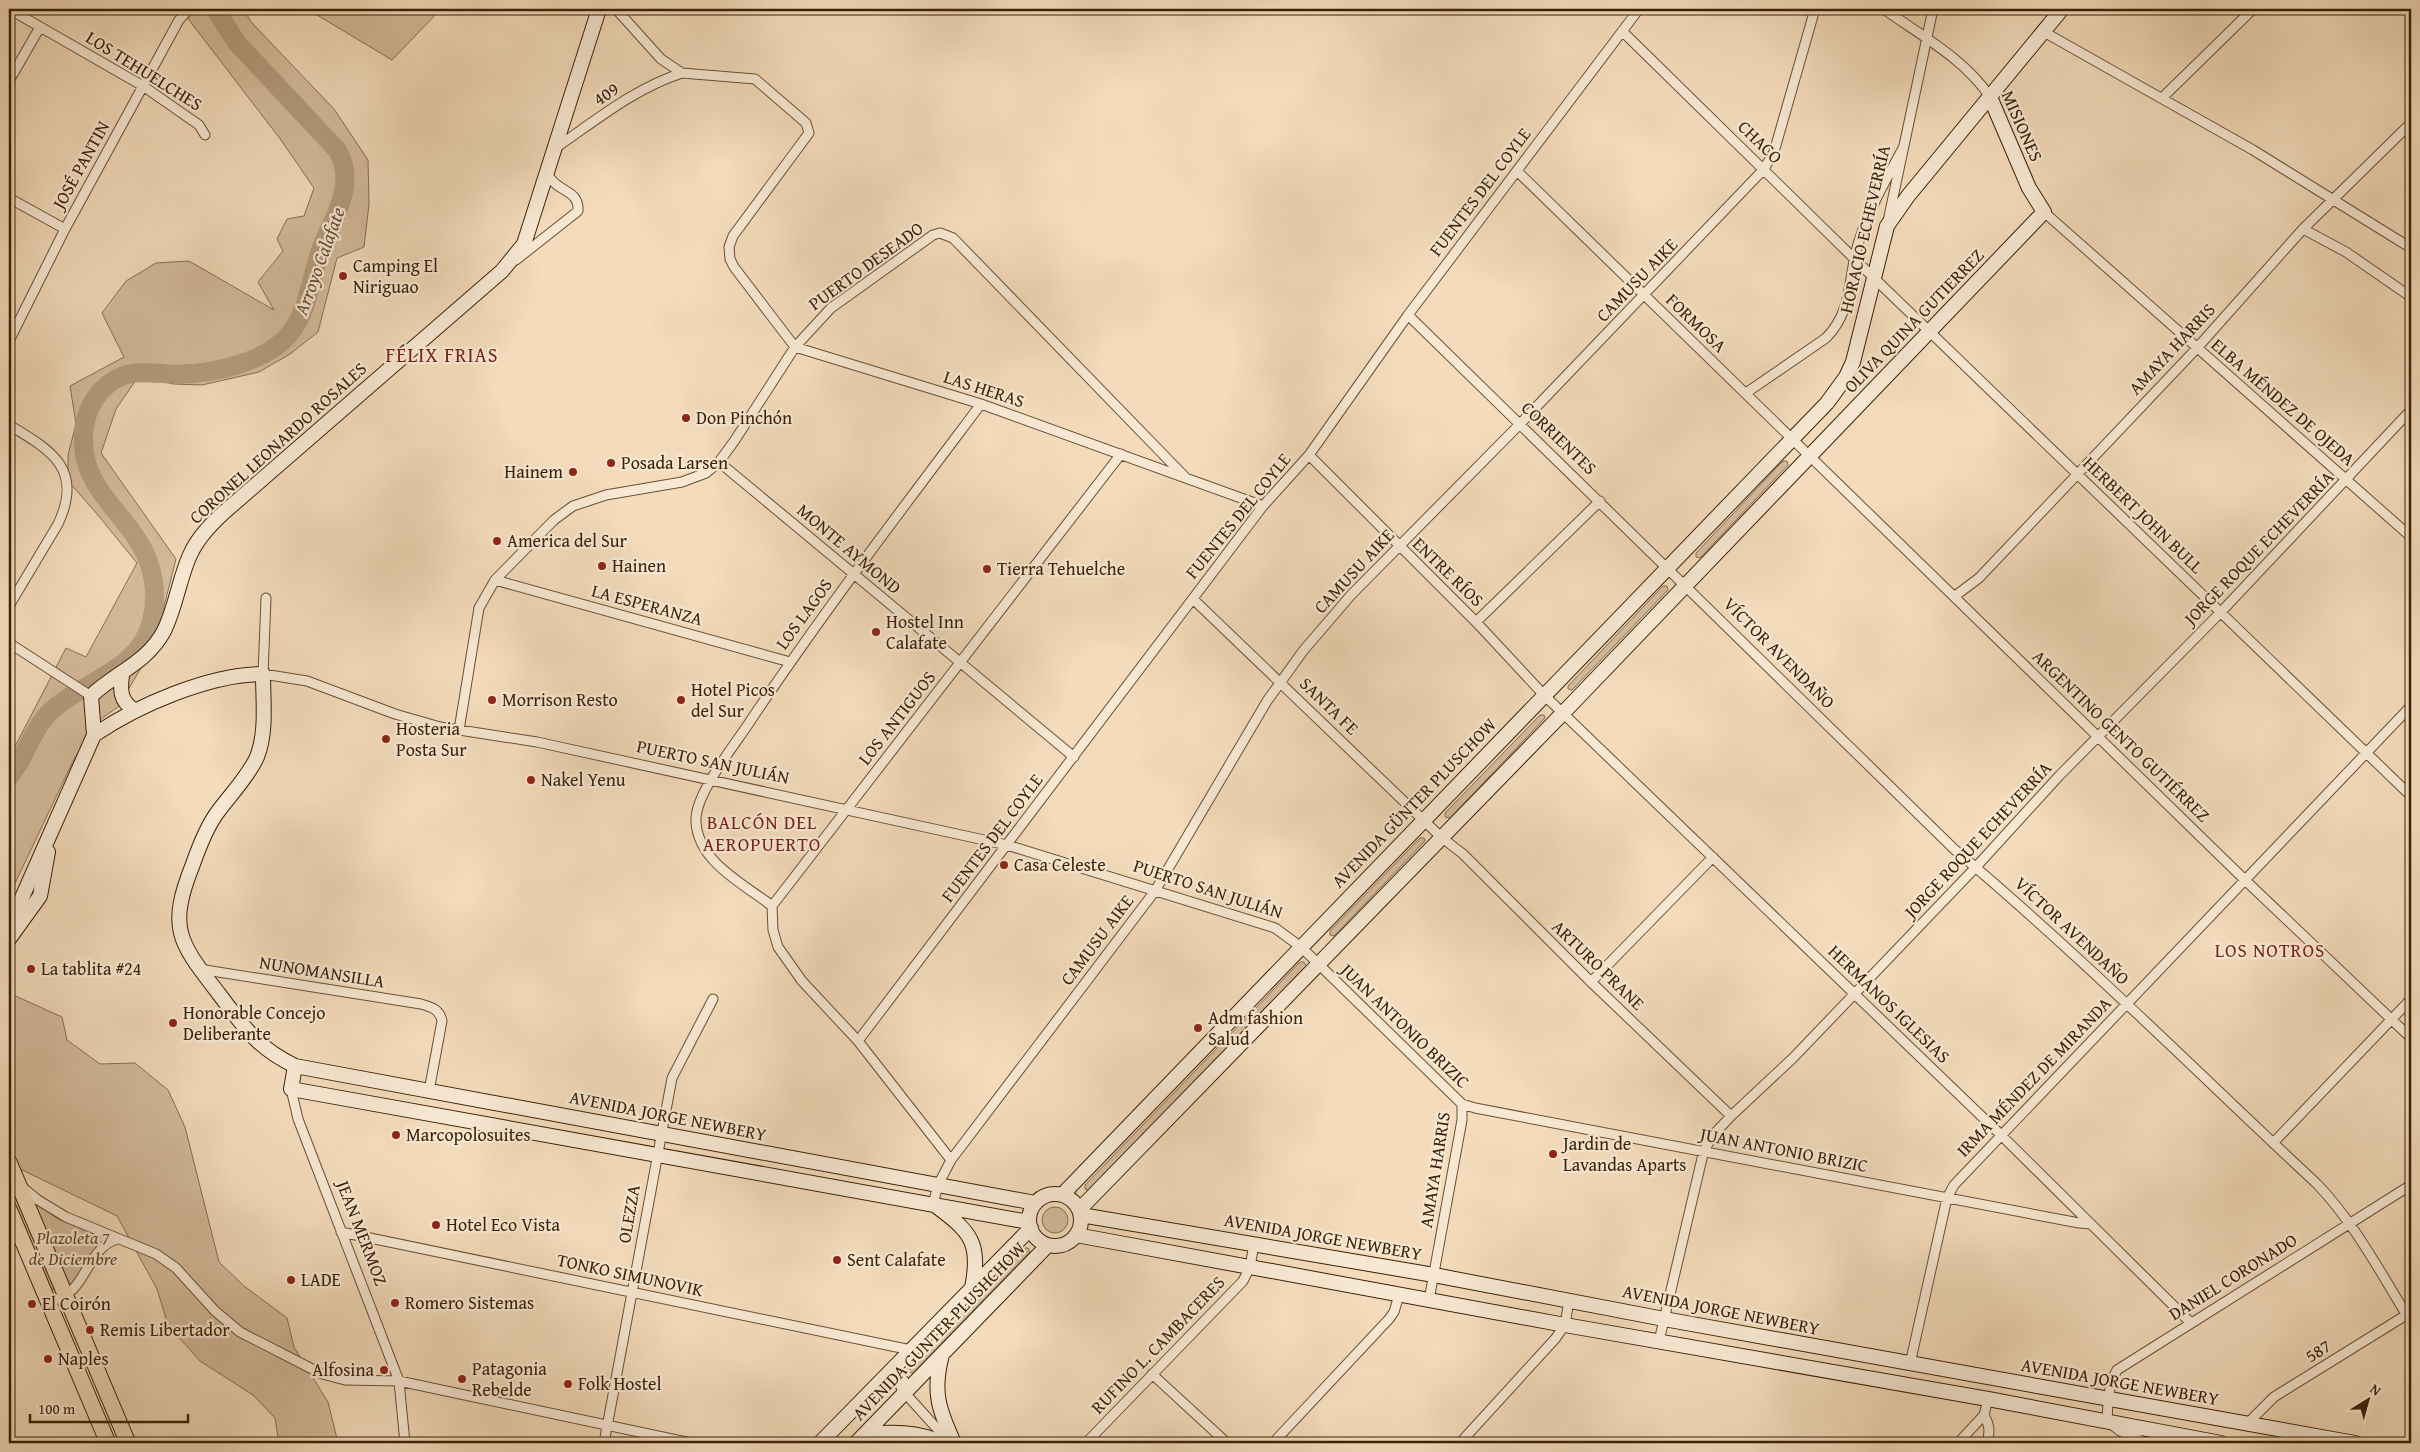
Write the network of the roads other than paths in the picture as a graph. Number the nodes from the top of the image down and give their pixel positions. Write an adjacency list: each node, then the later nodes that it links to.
1 (9, 9): 11 (street, LOS TEHUELCHES)
2 (189, 9): 17 (street, JOSÉ PANTIN)
3 (599, 9): 23 (street, CORONEL LEONARDO ROSALES)
4 (616, 9): 15 (street)
5 (1639, 9): 12 (street, FUENTES DEL COYLE)
6 (1815, 9): 24 (street, CAMUSU AIKE)
7 (1884, 9): 14 (street, MISIONES)
8 (1933, 9): 14 (street, HORACIO ECHEVERRÍA)
9 (2062, 9): 13 (street)
10 (2253, 9): 19 (street)
11 (40, 27): 16 (street); 17 (street, LOS TEHUELCHES)
12 (1622, 31): 24 (street, CHACO); 25 (street, FUENTES DEL COYLE)
13 (2044, 32): 18 (street); 19 (street)
14 (1927, 40): 18 (street, MISIONES); 22 (street, HORACIO ECHEVERRÍA)
15 (682, 73): 23 (street, 409); 42 (street)
16 (9, 81)
17 (143, 86): 21 (street, LOS TEHUELCHES); 31 (street, JOSÉ PANTIN)
18 (1990, 97): 29 (street, MISIONES); 30 (street)
19 (2162, 98): 28 (street)
20 (2411, 123): 28 (street, AMAYA HARRIS)
21 (205, 136)
22 (1902, 148): 30 (street, HORACIO ECHEVERRÍA); 34 (street)
23 (553, 149): 26 (street, CORONEL LEONARDO ROSALES)
24 (1764, 169): 34 (street, CHACO); 37 (street, CAMUSU AIKE)
25 (1516, 171): 37 (street, FORMOSA); 39 (street, FUENTES DEL COYLE)
26 (546, 173): 35 (street, CORONEL LEONARDO ROSALES); 35 (street)
27 (9, 198): 31 (street)
28 (2331, 200): 32 (street, AMAYA HARRIS); 33 (street)
29 (2044, 212): 40 (street, OLIVA QUINA GUTIERREZ); 43 (street, ELBA MÉNDEZ DE OJEDA)
30 (1887, 226): 36 (street, HORACIO ECHEVERRÍA)
31 (65, 229): 41 (street, JOSÉ PANTIN)
32 (2303, 229): 38 (street); 43 (street, AMAYA HARRIS)
33 (2411, 248)
34 (1856, 260): 36 (street, CHACO); 44 (street)
35 (502, 271): 74 (street, CORONEL LEONARDO ROSALES)
36 (1874, 278): 40 (street, HERBERT JOHN BULL); 49 (street, HORACIO ECHEVERRÍA)
37 (1644, 295): 44 (street, FORMOSA); 47 (street, CAMUSU AIKE)
38 (2411, 296)
39 (1408, 315): 47 (street, CORRIENTES); 51 (street, FUENTES DEL COYLE)
40 (1930, 331): 52 (street, OLIVA QUINA GUTIERREZ); 54 (street, HERBERT JOHN BULL)
41 (9, 341)
42 (795, 347): 45 (street, LAS HERAS); 53 (street, PUERTO DESEADO); 55 (street, PUERTO DESEADO)
43 (2197, 348): 54 (street, AMAYA HARRIS); 56 (street, ELBA MÉNDEZ DE OJEDA)
44 (1746, 393): 49 (street, FORMOSA)
45 (982, 404): 50 (street, LAS HERAS); 62 (street, LOS LAGOS)
46 (2411, 410): 56 (street, JORGE ROQUE ECHEVERRÍA)
47 (1520, 424): 57 (street, CORRIENTES); 60 (street, CAMUSU AIKE)
48 (9, 425): 68 (street)
49 (1792, 438): 52 (street, FORMOSA); 61 (street, AVENIDA GÜNTER PLUSCHOW)
50 (1121, 454): 55 (street, LAS HERAS); 73 (street, LOS ANTIGUOS)
51 (1309, 454): 58 (street, FUENTES DEL COYLE); 60 (street, ENTRE RÍOS)
52 (1811, 456): 64 (street); 65 (street, ARGENTINO GENTO GUTIÉRREZ)
53 (719, 462): 62 (street, MONTE AYMOND); 63 (street, PUERTO DESEADO)
54 (2077, 473): 65 (street, AMAYA HARRIS); 69 (street, HERBERT JOHN BULL)
55 (1186, 478): 58 (street, LAS HERAS)
56 (2347, 480): 59 (street, ELBA MÉNDEZ DE OJEDA); 69 (street, JORGE ROQUE ECHEVERRÍA)
57 (1600, 501): 61 (street, CORRIENTES); 70 (street)
58 (1263, 506): 67 (street, FUENTES DEL COYLE)
59 (2411, 537)
60 (1398, 546): 70 (street, ENTRE RÍOS); 76 (street, CAMUSU AIKE)
61 (1668, 567): 64 (street, CORRIENTES); 78 (street, AVENIDA GÜNTER PLUSCHOW)
62 (854, 574): 72 (street, LOS LAGOS); 73 (street, MONTE AYMOND)
63 (495, 580): 72 (street, LA ESPERANZA); 82 (street, PUERTO DESEADO)
64 (1687, 585): 81 (street); 95 (street, VÍCTOR AVENDAÑO)
65 (1955, 596): 84 (street, ARGENTINO GENTO GUTIÉRREZ)
66 (266, 598): 75 (street)
67 (1193, 599): 76 (street, SANTA FE); 86 (street, FUENTES DEL COYLE)
68 (9, 606)
69 (2221, 612): 84 (street, JORGE ROQUE ECHEVERRÍA); 85 (street, HERBERT JOHN BULL)
70 (1476, 622): 78 (street, ENTRE RÍOS)
71 (9, 644): 77 (street)
72 (790, 662): 87 (street, LOS LAGOS)
73 (960, 662): 86 (street, MONTE AYMOND); 89 (street, LOS ANTIGUOS)
74 (122, 674): 77 (street, CORONEL LEONARDO ROSALES); 80 (street)
75 (263, 674): 80 (street, PUERTO SAN JULIÁN); 82 (street, PUERTO SAN JULIÁN); 103 (street, AVENIDA JORGE NEWBERY)
76 (1280, 682): 90 (street, SANTA FE); 97 (street, CAMUSU AIKE)
77 (87, 694): 83 (street)
78 (1544, 695): 81 (street, ENTRE RÍOS); 90 (street, AVENIDA GÜNTER PLUSCHOW)
79 (2411, 706): 85 (street, IRMA MÉNDEZ DE MIRANDA)
80 (134, 710): 83 (street, PUERTO SAN JULIÁN)
81 (1564, 712): 91 (street); 94 (street, HERMANOS IGLESIAS)
82 (458, 730): 87 (street, PUERTO SAN JULIÁN)
83 (94, 735): 92 (street)
84 (2099, 736): 95 (street, JORGE ROQUE ECHEVERRÍA); 96 (street, ARGENTINO GENTO GUTIÉRREZ)
85 (2366, 754): 88 (street, HERBERT JOHN BULL); 96 (street, IRMA MÉNDEZ DE MIRANDA)
86 (1074, 756): 93 (street, FUENTES DEL COYLE)
87 (711, 780): 89 (street, PUERTO SAN JULIÁN); 98 (street, LOS LAGOS)
88 (2411, 796)
89 (846, 810): 93 (street, PUERTO SAN JULIÁN); 98 (street, LOS ANTIGUOS)
90 (1424, 820): 91 (street, SANTA FE); 101 (street, AVENIDA GÜNTER PLUSCHOW)
91 (1441, 837): 102 (street); 104 (street, ARTURO PRANE)
92 (50, 839): 99 (street); 100 (street)
93 (1007, 845): 97 (street, PUERTO SAN JULIÁN); 111 (street, FUENTES DEL COYLE)
94 (1712, 857): 104 (street); 105 (street, HERMANOS IGLESIAS)
95 (1976, 867): 105 (street, JORGE ROQUE ECHEVERRÍA); 108 (street, VÍCTOR AVENDAÑO)
96 (2245, 880): 108 (street, IRMA MÉNDEZ DE MIRANDA); 109 (street, ARGENTINO GENTO GUTIÉRREZ)
97 (1155, 890): 101 (street, PUERTO SAN JULIÁN); 124 (street, CAMUSU AIKE)
98 (772, 906): 111 (street)
99 (9, 927)
100 (9, 939)
101 (1301, 947): 102 (street, PUERTO SAN JULIÁN); 129 (street, AVENIDA GÜNTER PLUSCHOW)
102 (1318, 964): 116 (street, JUAN ANTONIO BRIZIC); 134 (street)
103 (199, 969): 112 (street, AVENIDA JORGE NEWBERY); 114 (street, NUNOMANSILLA)
104 (1591, 982): 117 (street, ARTURO PRANE)
105 (1855, 994): 117 (street, JORGE ROQUE ECHEVERRÍA); 120 (street, HERMANOS IGLESIAS)
106 (714, 999): 119 (street, OLEZZA)
107 (2411, 999): 109 (street)
108 (2127, 1004): 120 (street, IRMA MÉNDEZ DE MIRANDA); 121 (street, VÍCTOR AVENDAÑO)
109 (2391, 1019): 110 (street, ARGENTINO GENTO GUTIÉRREZ); 121 (street)
110 (2411, 1038)
111 (858, 1041): 124 (street)
112 (295, 1066): 113 (street, JEAN MERMOZ); 114 (street, AVENIDA JORGE NEWBERY)
113 (290, 1089): 118 (street); 138 (street, JEAN MERMOZ)
114 (429, 1091): 115 (street, AVENIDA JORGE NEWBERY)
115 (481, 1100): 118 (street); 119 (street, AVENIDA JORGE NEWBERY)
116 (1462, 1104): 122 (street, JUAN ANTONIO BRIZIC); 144 (street, AMAYA HARRIS)
117 (1731, 1116): 122 (street, JORGE ROQUE ECHEVERRÍA)
118 (477, 1122): 123 (street)
119 (660, 1134): 123 (street, OLEZZA); 127 (street, AVENIDA JORGE NEWBERY)
120 (2000, 1134): 130 (street, IRMA MÉNDEZ DE MIRANDA); 135 (street, HERMANOS IGLESIAS)
121 (2272, 1143): 136 (street, VÍCTOR AVENDAÑO)
122 (1704, 1150): 130 (street, JUAN ANTONIO BRIZIC); 153 (street, JORGE ROQUE ECHEVERRÍA)
123 (657, 1155): 132 (street); 146 (street, OLEZZA)
124 (951, 1160): 127 (street, CAMUSU AIKE)
125 (9, 1162): 126 (main road)
126 (18, 1184): 140 (street); 149 (main road)
127 (938, 1185): 131 (street, AVENIDA JORGE NEWBERY); 132 (street, CAMUSU AIKE)
128 (2411, 1185): 136 (street, DANIEL CORONADO)
129 (1062, 1194): 131 (street); 134 (street)
130 (1947, 1198): 135 (street, JUAN ANTONIO BRIZIC); 159 (street, IRMA MÉNDEZ DE MIRANDA)
131 (1035, 1203): 137 (street)
132 (933, 1204): 137 (street); 145 (street)
133 (9, 1209): 147 (main road)
134 (1080, 1213): 139 (street); 141 (street, AVENIDA JORGE NEWBERY)
135 (2091, 1224): 154 (street, HERMANOS IGLESIAS)
136 (2349, 1224): 152 (street, VÍCTOR AVENDAÑO); 154 (street, DANIEL CORONADO)
137 (1030, 1225): 142 (street); 145 (street, AVENIDA GUNTER PLUSHCHOW)
138 (341, 1232): 146 (street, TONKO SIMUNOVIK); 162 (street, JEAN MERMOZ)
139 (1076, 1235): 142 (street); 143 (street)
140 (118, 1239): 149 (street); 162 (street)
141 (1254, 1244): 143 (street); 144 (street, AVENIDA JORGE NEWBERY)
142 (1048, 1245): 158 (street, AVENIDA GUNTER PLUSHCHOW)
143 (1250, 1267): 148 (street); 160 (street, RUFINO L. CAMBACERES)
144 (1434, 1275): 150 (street, AMAYA HARRIS); 151 (street, AVENIDA JORGE NEWBERY)
145 (972, 1288): 157 (street, AVENIDA GUNTER PLUSHCHOW)
146 (631, 1292): 157 (street, TONKO SIMUNOVIK); 171 (street, OLEZZA)
147 (44, 1293): 149 (street); 173 (main road)
148 (1400, 1295): 150 (street); 183 (street)
149 (65, 1296): 174 (main road)
150 (1429, 1300): 155 (street)
151 (1569, 1300): 153 (street, AVENIDA JORGE NEWBERY); 155 (street)
152 (2410, 1316): 170 (street, 587)
153 (1664, 1319): 156 (street, JORGE ROQUE ECHEVERRÍA); 159 (street, AVENIDA JORGE NEWBERY)
154 (2190, 1322): 165 (street, DANIEL CORONADO)
155 (1565, 1325): 156 (street); 184 (street)
156 (1659, 1340): 164 (street)
157 (911, 1350): 161 (street, AVENIDA GUNTER PLUSHCHOW)
158 (942, 1354): 163 (street, AVENIDA GUNTER PLUSHCHOW); 180 (street)
159 (1910, 1364): 165 (street, AVENIDA JORGE NEWBERY)
160 (1152, 1374): 181 (street, RUFINO L. CAMBACERES); 182 (street)
161 (887, 1376): 163 (street); 166 (street, AVENIDA GUNTER PLUSHCHOW)
162 (398, 1381): 171 (street); 175 (street, JEAN MERMOZ)
163 (905, 1393): 169 (street, AVENIDA GUNTER PLUSHCHOW); 180 (street)
164 (1988, 1399): 167 (street); 168 (street)
165 (2108, 1400): 168 (street, DANIEL CORONADO); 170 (street, AVENIDA JORGE NEWBERY)
166 (859, 1403): 169 (street); 178 (street, AVENIDA GUNTER PLUSHCHOW)
167 (1984, 1415): 185 (street); 186 (street)
168 (2107, 1421): 187 (street); 188 (street)
169 (877, 1422): 172 (street, AVENIDA GUNTER PLUSHCHOW)
170 (2247, 1424): 189 (street, AVENIDA JORGE NEWBERY)
171 (607, 1425): 176 (street, OLEZZA); 177 (street)
172 (861, 1439): 179 (street)
173 (108, 1443)
174 (128, 1443)
175 (405, 1443)
176 (604, 1443)
177 (691, 1443)
178 (820, 1443)
179 (942, 1443)
180 (952, 1443)
181 (1086, 1443)
182 (1227, 1443)
183 (1273, 1443)
184 (1460, 1443)
185 (1958, 1443)
186 (1987, 1443)
187 (2147, 1443)
188 (2221, 1443)
189 (2355, 1443)

